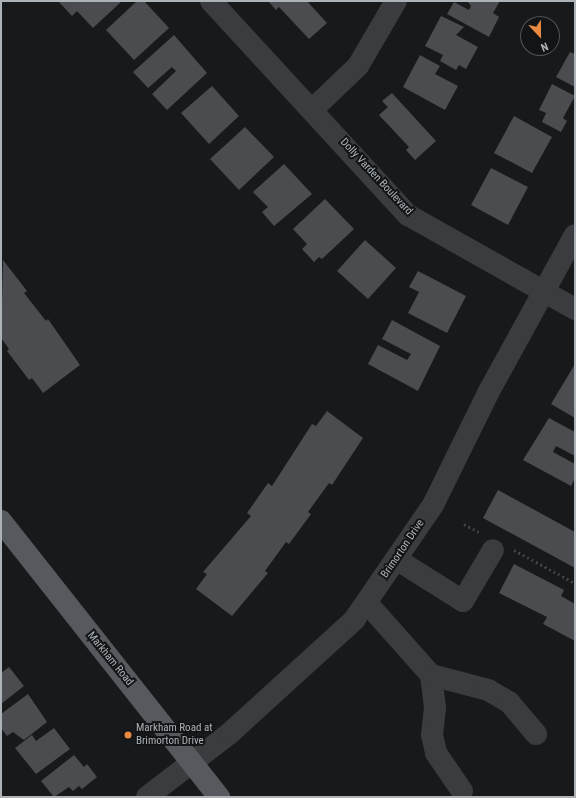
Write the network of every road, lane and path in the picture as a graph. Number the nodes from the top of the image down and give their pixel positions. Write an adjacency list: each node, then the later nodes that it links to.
1 (211, 1): 3 (street, Dolly Varden Boulevard)
2 (396, 1): 3 (street)
3 (313, 109): 5 (street, Dolly Varden Boulevard)
4 (575, 235): 5 (street, Brimorton Drive)
5 (544, 290): 6 (street, Dolly Varden Boulevard); 10 (street, Brimorton Drive)
6 (575, 309)
7 (1, 521): 15 (main road, Markham Road)
8 (464, 524): 9 (path)
9 (497, 545): 10 (street); 11 (path)
10 (396, 559): 12 (street, Brimorton Drive)
11 (575, 583)
12 (367, 603): 13 (street); 15 (street, Brimorton Drive)
13 (431, 675): 14 (street); 16 (street)
14 (536, 734)
15 (193, 762): 17 (street, Brimorton Drive); 18 (main road, Markham Road)
16 (462, 792)
17 (147, 797)
18 (219, 797)

